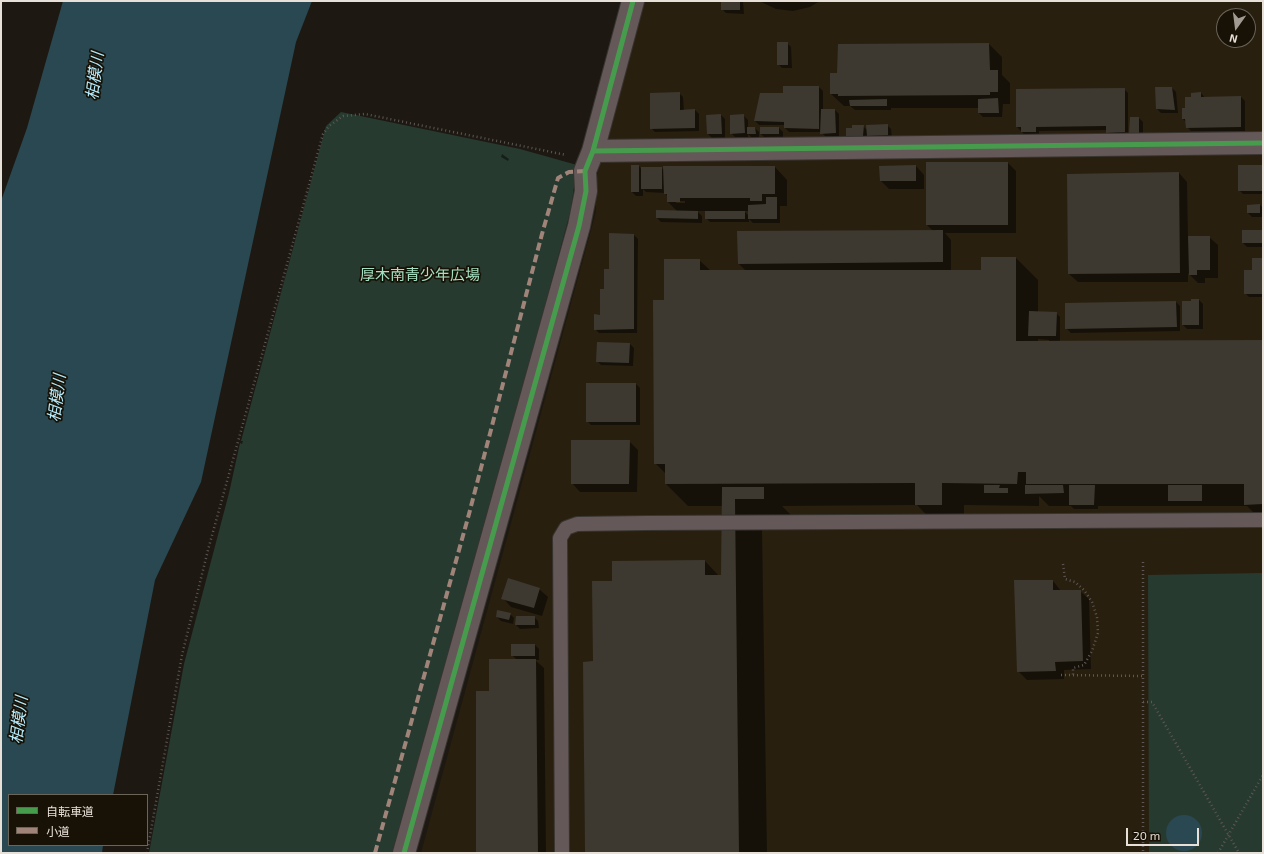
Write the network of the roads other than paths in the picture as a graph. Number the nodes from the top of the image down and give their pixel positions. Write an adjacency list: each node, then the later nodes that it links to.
1 (633, 1): 3 (street)
2 (1263, 143): 3 (street)
3 (593, 151): 5 (street)
4 (1263, 520): 6 (lane)
5 (404, 853)
6 (562, 853)

